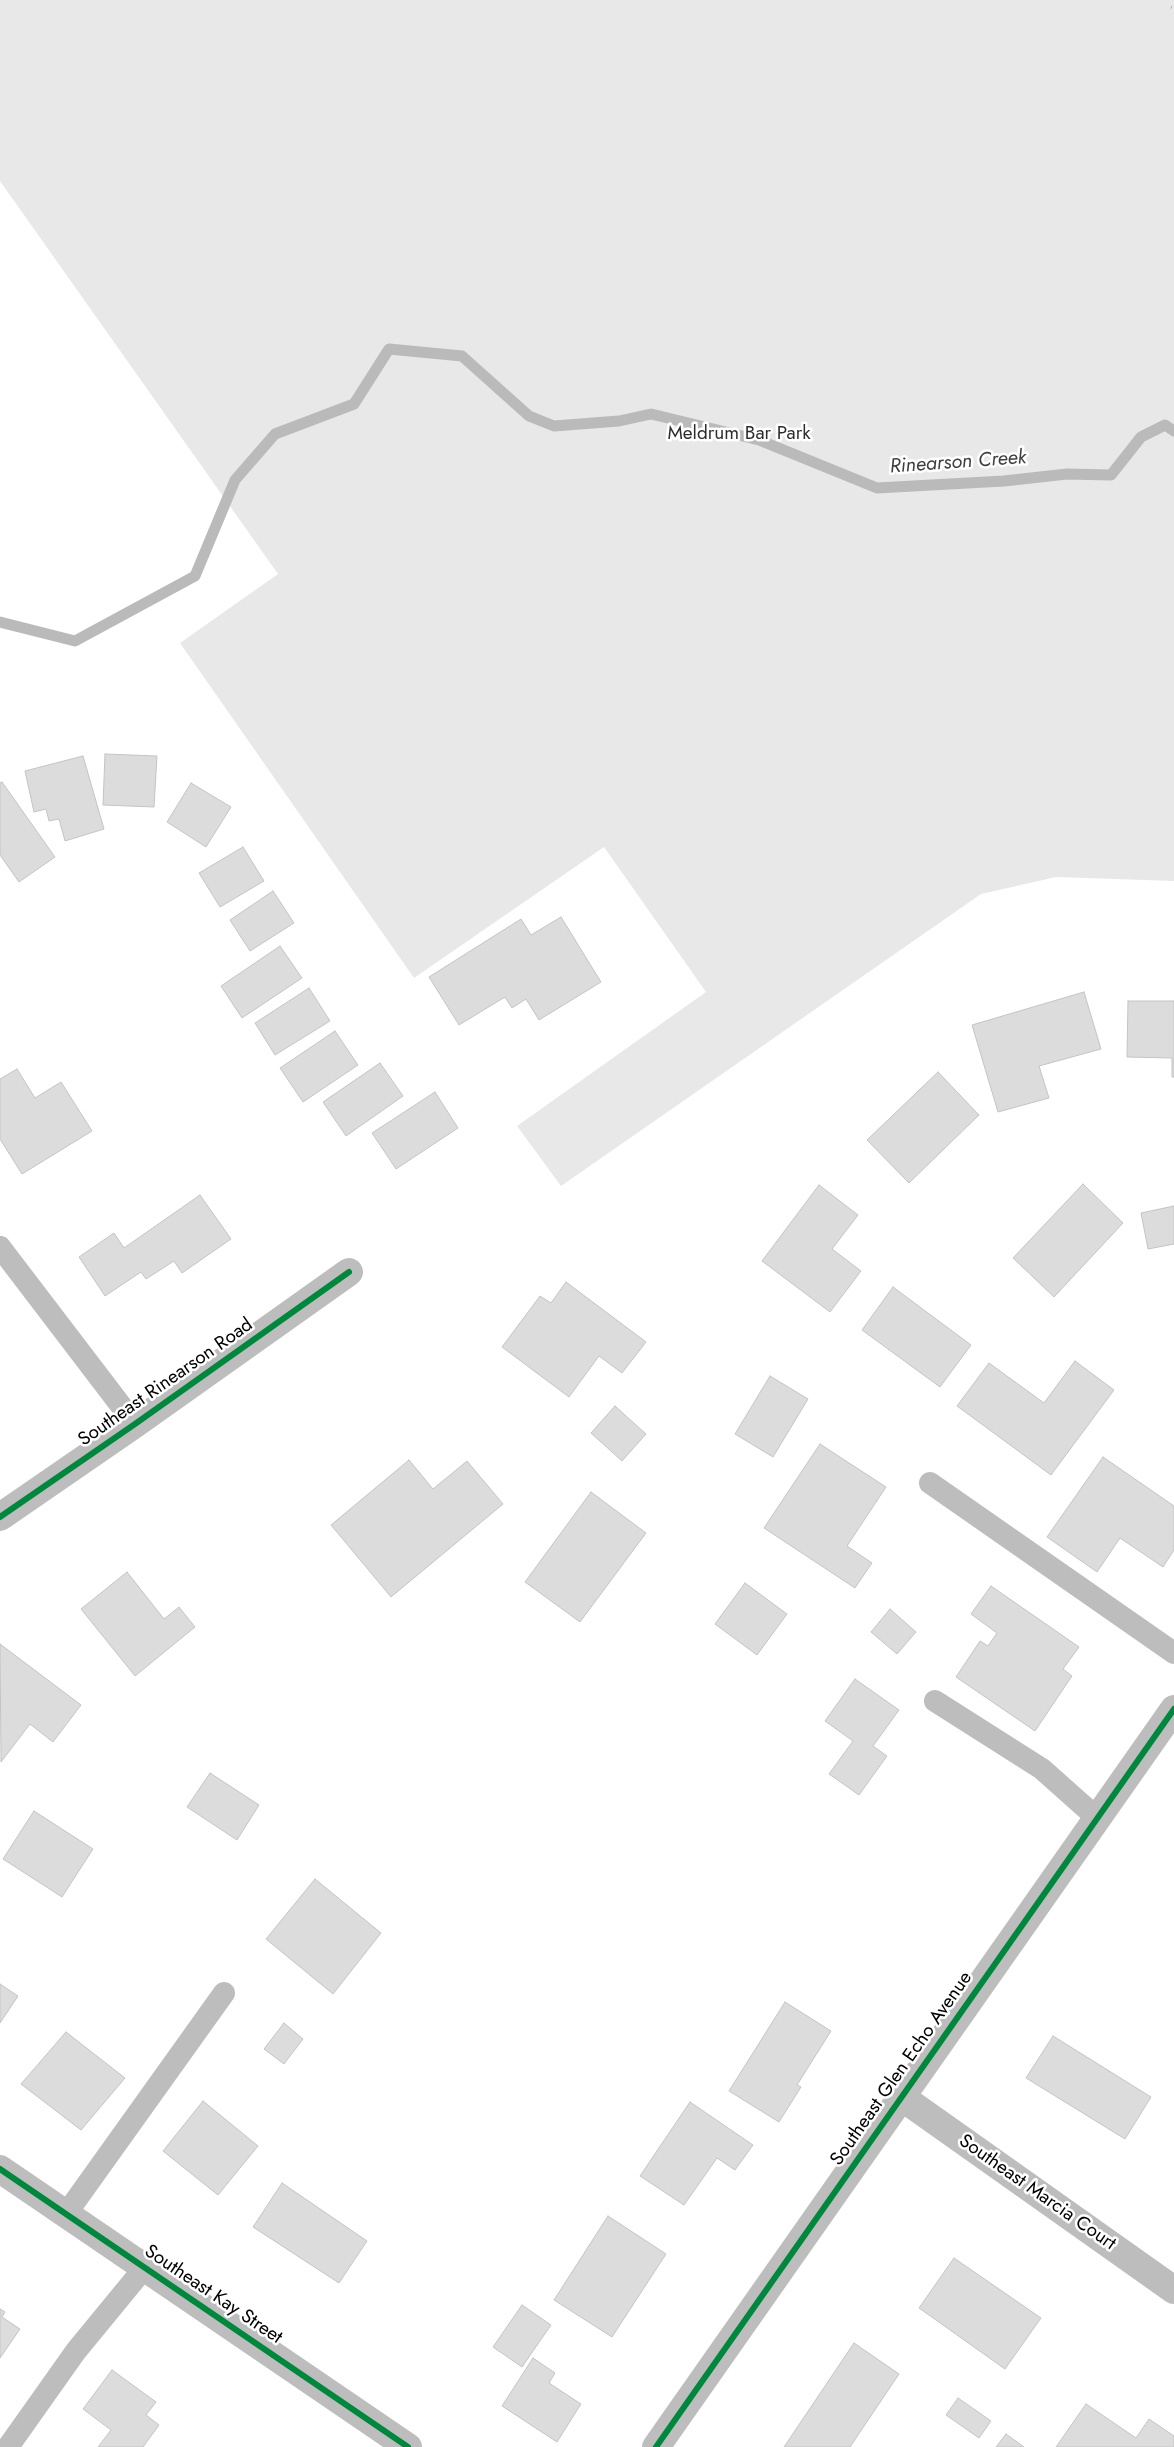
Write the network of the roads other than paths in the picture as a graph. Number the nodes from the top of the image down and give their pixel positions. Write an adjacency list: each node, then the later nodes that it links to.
1 (0, 1247): 3 (lane)
2 (349, 1272): 3 (street, Southeast Rinearson Road)
3 (135, 1424): 5 (street, Southeast Rinearson Road)
4 (930, 1483): 6 (lane)
5 (0, 1517)
6 (1174, 1653)
7 (935, 1702): 9 (lane)
8 (1174, 1709): 9 (street, Southeast Glen Echo Avenue)
9 (1097, 1818): 11 (street, Southeast Glen Echo Avenue)
10 (224, 1993): 13 (lane)
11 (900, 2096): 15 (street, Southeast Marcia Court); 18 (street, Southeast Glen Echo Avenue)
12 (0, 2169): 13 (street, Southeast Kay Street)
13 (66, 2214): 14 (street, Southeast Kay Street)
14 (145, 2267): 16 (lane); 17 (street, Southeast Kay Street)
15 (1174, 2290)
16 (8, 2447)
17 (408, 2447)
18 (656, 2447)

